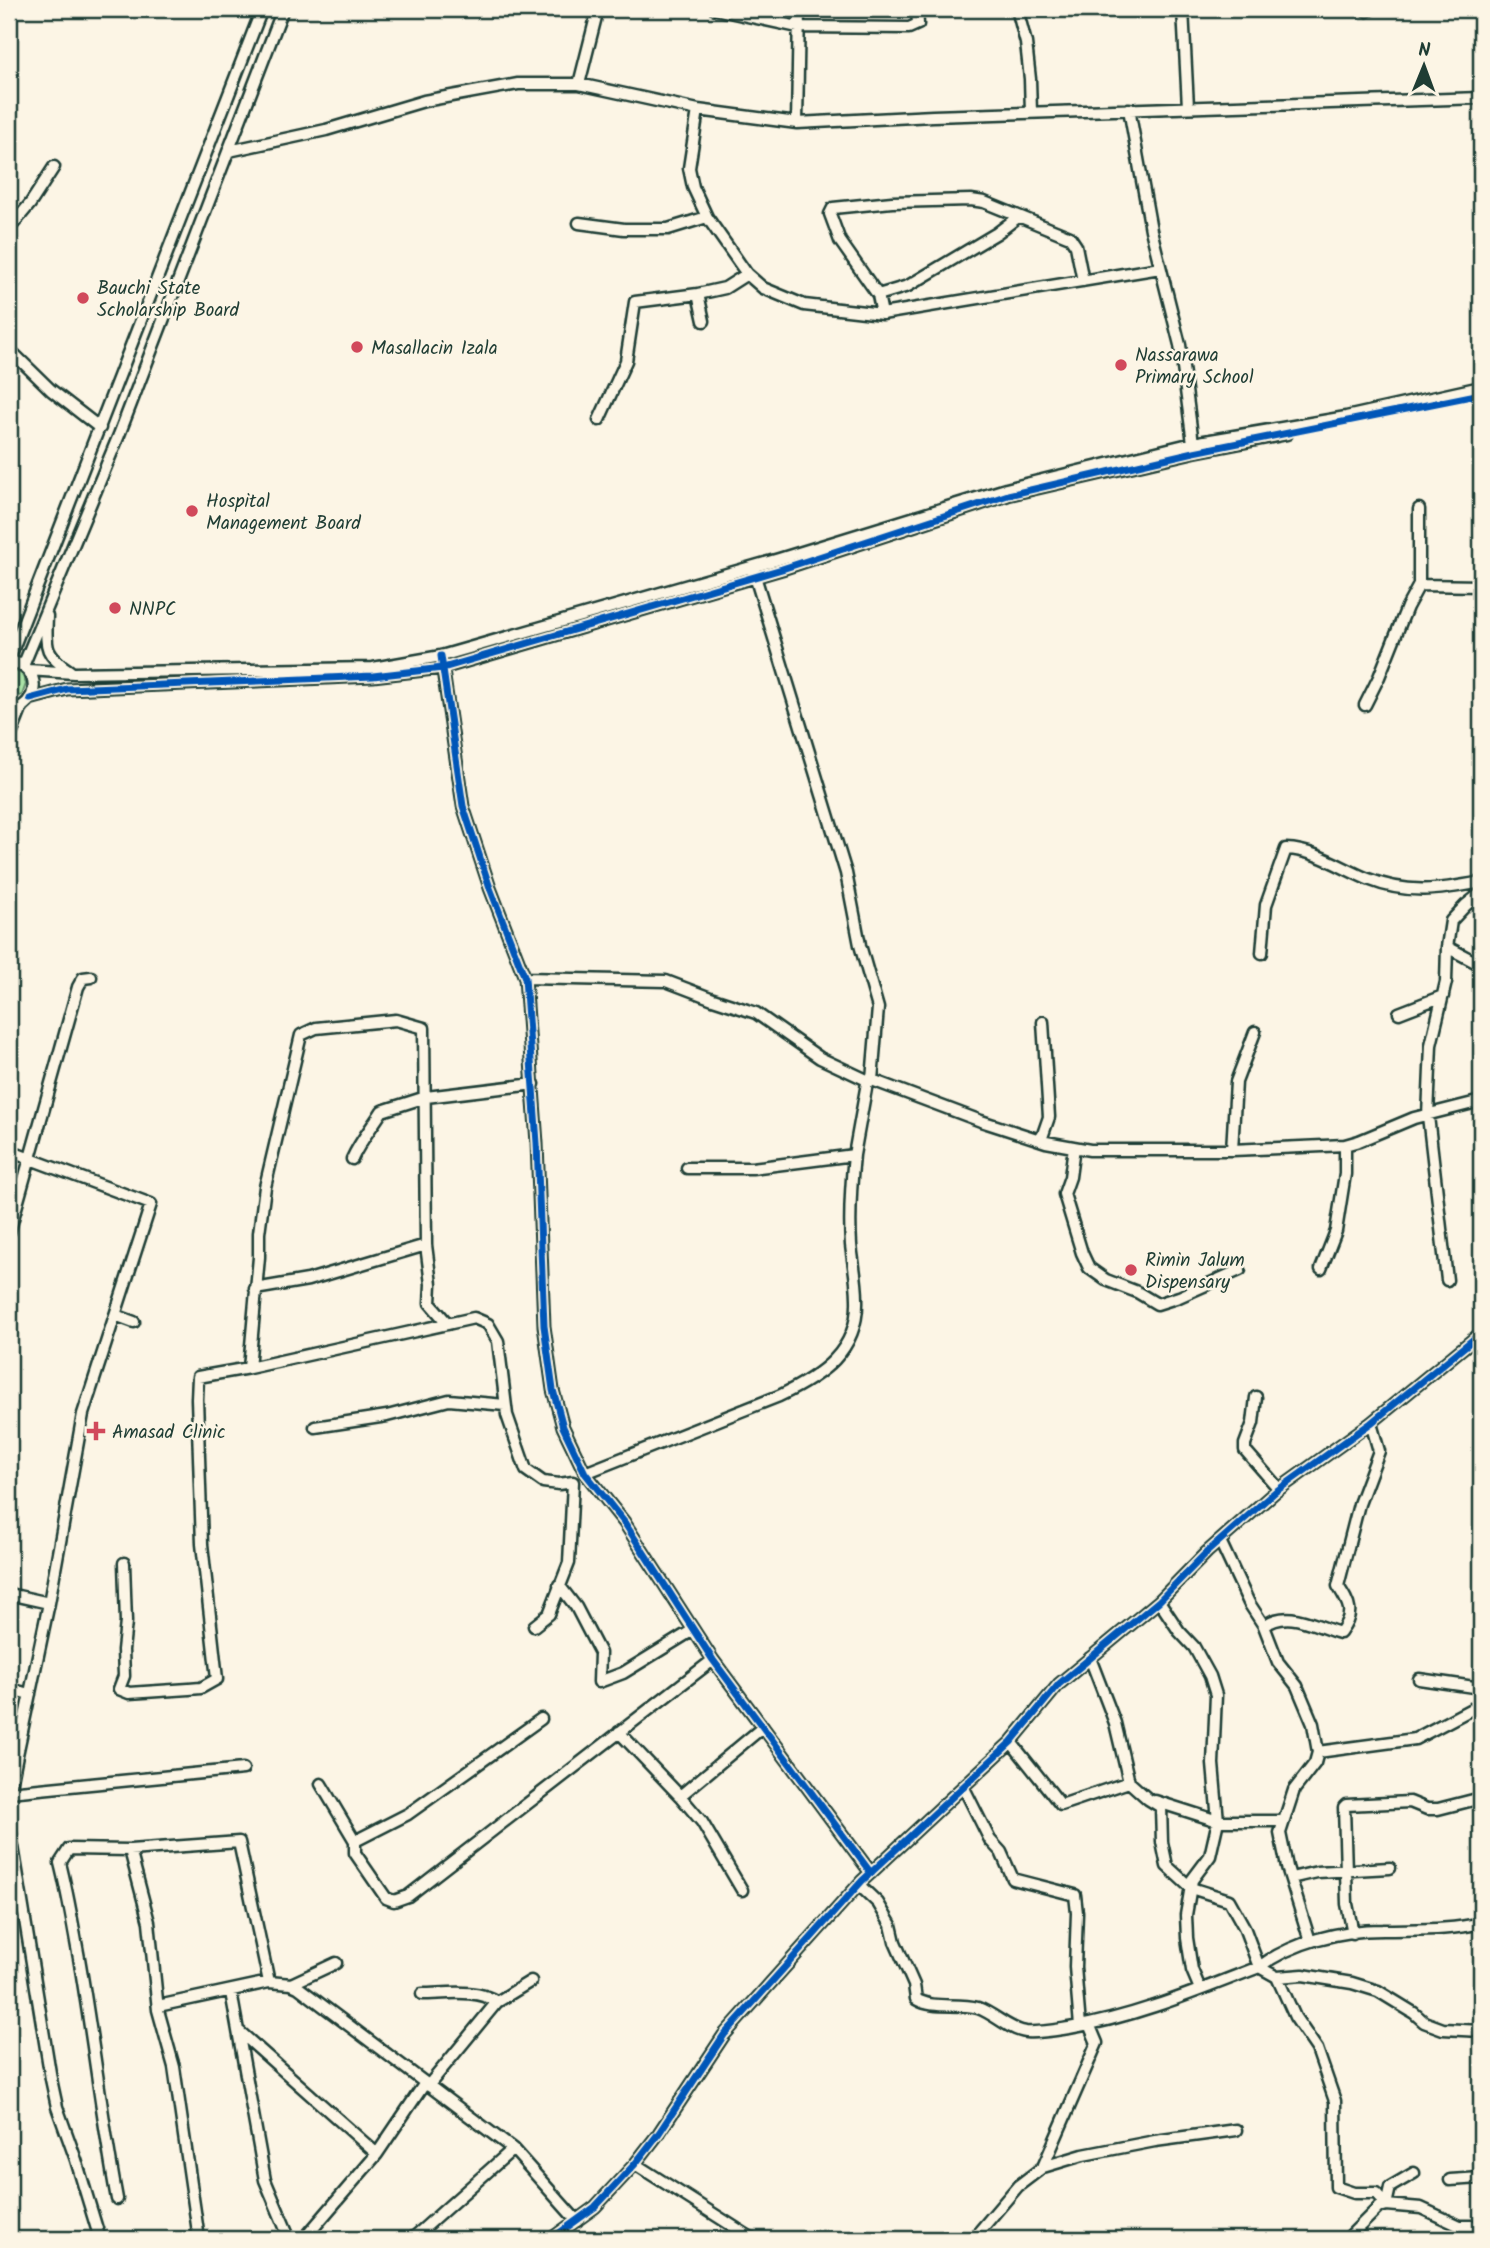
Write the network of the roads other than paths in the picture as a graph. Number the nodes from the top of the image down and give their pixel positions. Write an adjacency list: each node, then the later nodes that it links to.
1 (262, 9): 34 (street)
2 (282, 9): 17 (street)
3 (598, 9): 10 (street)
4 (715, 9): 9 (street)
5 (799, 9): 9 (street)
6 (917, 9): 9 (street)
7 (1017, 9): 15 (street)
8 (1183, 9): 12 (street)
9 (798, 27): 16 (street)
10 (579, 84): 14 (street); 17 (street)
11 (1481, 98): 12 (street)
12 (1188, 107): 13 (street)
13 (1129, 109): 15 (street); 23 (street)
14 (698, 110): 16 (street); 19 (street)
15 (1031, 112): 16 (street)
16 (797, 123)
17 (229, 151): 40 (street)
18 (54, 167): 22 (street)
19 (707, 217): 21 (street); 24 (street)
20 (1018, 217): 25 (street); 27 (street); 27 (street)
21 (579, 223)
22 (9, 229)
23 (1160, 268): 25 (street); 35 (street)
24 (747, 274): 26 (street); 28 (street)
25 (1083, 281): 28 (street)
26 (698, 294): 29 (street); 33 (street)
27 (878, 295): 28 (street)
28 (882, 314)
29 (704, 321)
30 (9, 349): 34 (street)
31 (1481, 387): 35 (street)
32 (1481, 394): 37 (street)
33 (599, 420)
34 (100, 428): 42 (street)
35 (1193, 443): 37 (street)
36 (1419, 509): 38 (street)
37 (754, 572): 41 (street); 44 (street); 62 (street)
38 (1419, 585): 39 (street); 47 (street)
39 (1481, 586)
40 (48, 611): 43 (street); 45 (street)
41 (441, 656): 44 (street); 45 (street)
42 (9, 660): 43 (street)
43 (25, 668): 45 (street); 46 (street)
44 (443, 668): 46 (street); 57 (street)
45 (74, 673)
46 (30, 699): 48 (street)
47 (1365, 705)
48 (22, 707): 49 (street); 50 (street)
49 (9, 711)
50 (9, 740)
51 (1481, 882): 54 (street)
52 (1481, 893): 53 (street)
53 (1447, 947): 55 (street); 58 (street)
54 (1262, 953)
55 (1481, 965)
56 (91, 976): 73 (street)
57 (525, 978): 62 (street); 63 (street)
58 (1443, 996): 59 (street); 66 (street)
59 (1399, 1013)
60 (1043, 1021): 67 (street)
61 (1255, 1032): 70 (street)
62 (870, 1081): 67 (street); 72 (street)
63 (534, 1084): 64 (street); 91 (street)
64 (426, 1097): 74 (street); 77 (street); 81 (street)
65 (1481, 1101): 66 (street)
66 (1429, 1116): 68 (street); 80 (street)
67 (1041, 1140): 69 (street)
68 (1345, 1145): 70 (street); 78 (street)
69 (1074, 1147): 70 (street); 79 (street)
70 (1232, 1150)
71 (9, 1152): 73 (street)
72 (854, 1154): 75 (street); 91 (street)
73 (30, 1158): 76 (street); 82 (street)
74 (352, 1159)
75 (687, 1168)
76 (9, 1233)
77 (426, 1245): 81 (street); 84 (street)
78 (1321, 1269)
79 (1240, 1270)
80 (1447, 1280)
81 (255, 1289): 86 (street)
82 (116, 1315): 83 (street); 98 (street)
83 (134, 1322)
84 (448, 1324): 86 (street); 88 (street)
85 (1481, 1333): 89 (street)
86 (248, 1368): 94 (street)
87 (1256, 1397): 92 (street)
88 (505, 1405): 90 (street); 95 (street)
89 (1371, 1423): 92 (street); 100 (street)
90 (315, 1427)
91 (585, 1473): 101 (street)
92 (1279, 1489): 93 (street)
93 (1220, 1541): 97 (street); 100 (street)
94 (124, 1563)
95 (559, 1585): 99 (street); 101 (street)
96 (9, 1594): 98 (street)
97 (1159, 1601): 102 (street); 123 (street)
98 (49, 1604): 107 (street)
99 (534, 1626)
100 (1264, 1626): 113 (street)
101 (693, 1630): 103 (street)
102 (1090, 1658): 112 (street); 116 (street)
103 (713, 1660): 110 (street); 111 (street)
104 (1419, 1679): 105 (street)
105 (1481, 1688)
106 (9, 1689): 107 (street)
107 (30, 1694): 114 (street)
108 (1481, 1704): 113 (street)
109 (541, 1719): 126 (street)
110 (764, 1727): 120 (street); 130 (street)
111 (619, 1732): 120 (street); 126 (street)
112 (1011, 1742): 116 (street); 118 (street)
113 (1318, 1752): 124 (street)
114 (13, 1754): 119 (street)
115 (243, 1769): 119 (street)
116 (1129, 1782): 122 (street)
117 (321, 1784): 126 (street)
118 (963, 1786): 130 (street); 149 (street)
119 (9, 1793)
120 (681, 1796): 134 (street)
121 (1481, 1798): 129 (street)
122 (1148, 1799): 123 (street); 133 (street)
123 (1218, 1821): 124 (street); 133 (street)
124 (1282, 1821): 131 (street)
125 (9, 1822): 165 (street)
126 (355, 1841)
127 (130, 1850): 142 (street); 148 (street); 161 (street)
128 (1390, 1868): 129 (street)
129 (1345, 1869): 131 (street); 136 (street)
130 (871, 1872): 132 (street)
131 (1291, 1878): 137 (street)
132 (859, 1885): 149 (street); 156 (street)
133 (1191, 1888): 139 (street); 144 (street)
134 (742, 1890)
135 (1481, 1923): 136 (street)
136 (1353, 1933): 137 (street)
137 (1310, 1941): 139 (street)
138 (336, 1962): 143 (street)
139 (1259, 1967): 140 (street); 144 (street)
140 (1277, 1977): 150 (street); 162 (street)
141 (531, 1981): 147 (street)
142 (270, 1982): 143 (street); 145 (street)
143 (291, 1984): 152 (street)
144 (1200, 1989): 149 (street)
145 (231, 1992): 148 (street); 151 (street)
146 (422, 1994): 147 (street)
147 (498, 2001): 152 (street)
148 (158, 2006): 166 (street)
149 (1085, 2025): 157 (street)
150 (1481, 2031)
151 (240, 2032): 155 (street); 167 (street)
152 (427, 2084): 154 (street); 155 (street)
153 (1236, 2130): 157 (street)
154 (513, 2149): 163 (street); 169 (street)
155 (377, 2154): 168 (street)
156 (635, 2164): 163 (street); 171 (street)
157 (1043, 2167): 172 (street)
158 (1415, 2172): 162 (street)
159 (1481, 2178): 160 (street)
160 (1450, 2180)
161 (117, 2199)
162 (1386, 2204): 164 (street); 173 (street)
163 (577, 2221): 170 (street)
164 (1481, 2227)
165 (100, 2239)
166 (199, 2239)
167 (290, 2239)
168 (304, 2239)
169 (412, 2239)
170 (551, 2239)
171 (753, 2239)
172 (972, 2239)
173 (1347, 2239)

